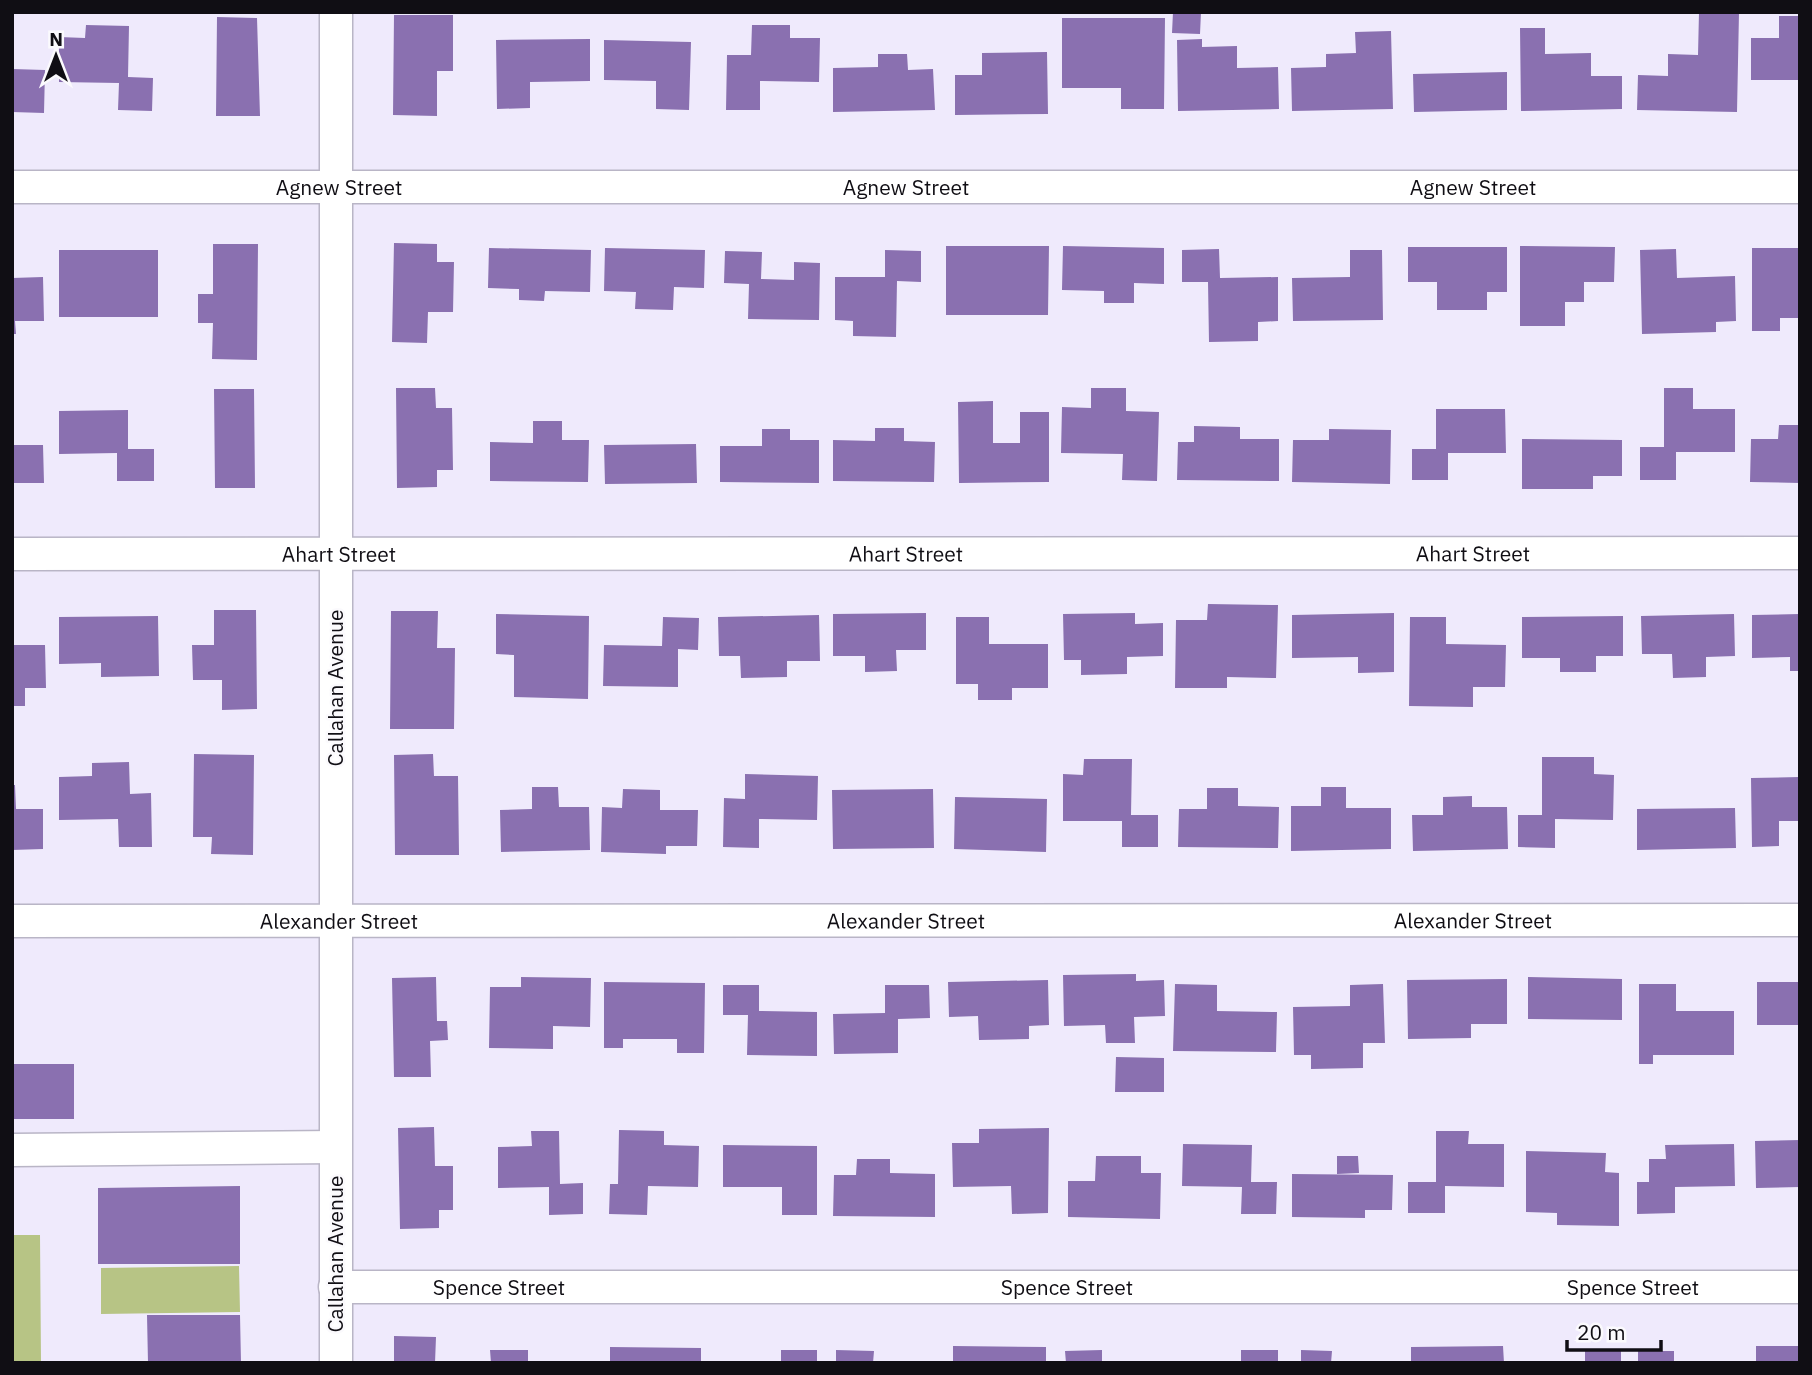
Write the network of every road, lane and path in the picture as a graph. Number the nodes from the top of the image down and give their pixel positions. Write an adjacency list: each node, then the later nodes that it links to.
1 (336, 12): 3 (street, Callahan Avenue)
2 (12, 187): 3 (street, Agnew Street)
3 (335, 187): 4 (street, Agnew Street); 7 (street, Callahan Avenue)
4 (1800, 187)
5 (1800, 553): 7 (street, Ahart Street)
6 (12, 554): 7 (street, Ahart Street)
7 (335, 554): 10 (street, Callahan Avenue)
8 (1800, 920): 10 (street, Alexander Street)
9 (12, 921): 10 (street, Alexander Street)
10 (335, 921): 11 (street, Callahan Avenue)
11 (335, 1147): 12 (street); 13 (street, Callahan Avenue)
12 (12, 1150)
13 (335, 1287): 14 (street, Spence Street); 15 (street, Callahan Avenue)
14 (1800, 1287)
15 (336, 1363)

